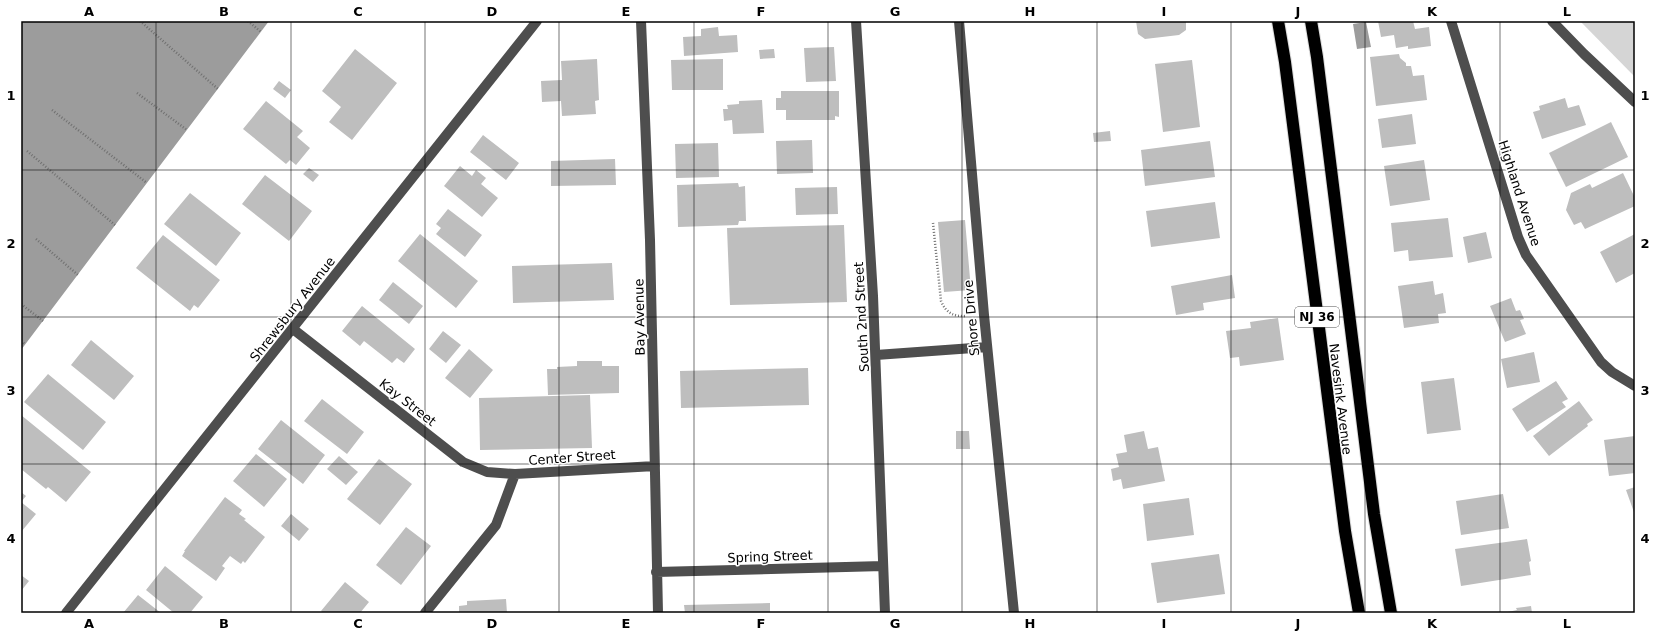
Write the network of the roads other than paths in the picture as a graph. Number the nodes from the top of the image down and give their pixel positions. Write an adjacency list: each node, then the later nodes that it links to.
1 (537, 21): 10 (street, Shrewsbury Avenue)
2 (641, 21): 14 (street, Bay Avenue)
3 (856, 21): 12 (street, South 2nd Street)
4 (958, 21): 11 (street, Shore Drive)
5 (1278, 21): 23 (highway, Navesink Avenue / NJ 36)
6 (1311, 21): 24 (highway, Navesink Avenue / NJ 36)
7 (1451, 21): 13 (street, Highland Avenue)
8 (1552, 21): 9 (street)
9 (1635, 102)
10 (293, 329): 15 (street, Kay Street); 18 (street, Shrewsbury Avenue)
11 (987, 347): 12 (street); 22 (street, Shore Drive)
12 (876, 355): 16 (street, South 2nd Street)
13 (1635, 386)
14 (655, 466): 15 (street, Center Street); 17 (street, Bay Avenue)
15 (515, 474): 19 (street, Center Street)
16 (883, 566): 17 (street, Spring Street); 21 (street, South 2nd Street)
17 (656, 572): 20 (street, Bay Avenue)
18 (66, 613)
19 (425, 613)
20 (658, 613)
21 (885, 613)
22 (1014, 613)
23 (1359, 613)
24 (1391, 613)

